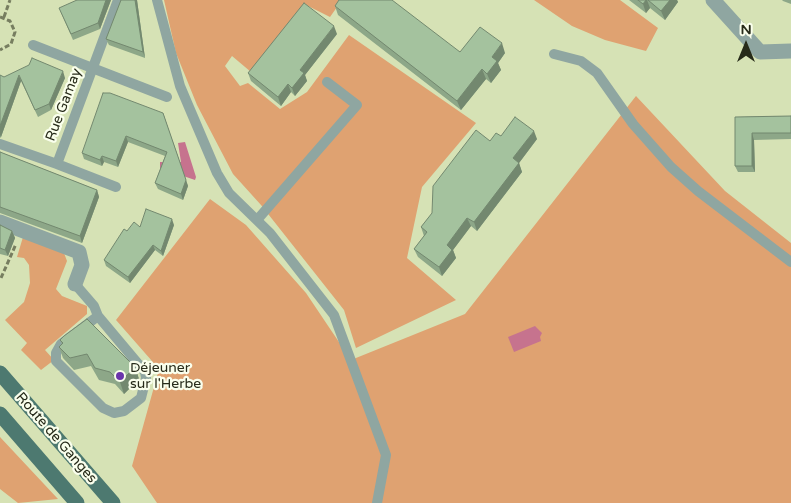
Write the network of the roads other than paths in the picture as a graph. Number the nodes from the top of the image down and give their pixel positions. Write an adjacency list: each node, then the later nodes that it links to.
1 (118, 0): 7 (lane, Rue Gamay)
2 (157, 0): 13 (lane)
3 (713, 0): 5 (street)
4 (33, 45): 7 (lane)
5 (791, 51)
6 (554, 54): 15 (lane)
7 (93, 69): 9 (lane); 11 (lane, Rue Gamay)
8 (327, 82): 13 (lane)
9 (167, 97)
10 (0, 144): 11 (lane, Rue Gamay)
11 (57, 164): 12 (lane)
12 (116, 187)
13 (257, 220): 22 (lane)
14 (0, 222): 16 (street)
15 (791, 262)
16 (75, 284): 17 (lane)
17 (98, 316): 17 (lane)
18 (0, 373): 21 (main road, Route de Ganges)
19 (0, 414): 20 (main road, Route de Ganges)
20 (77, 503)
21 (113, 503)
22 (377, 503)

